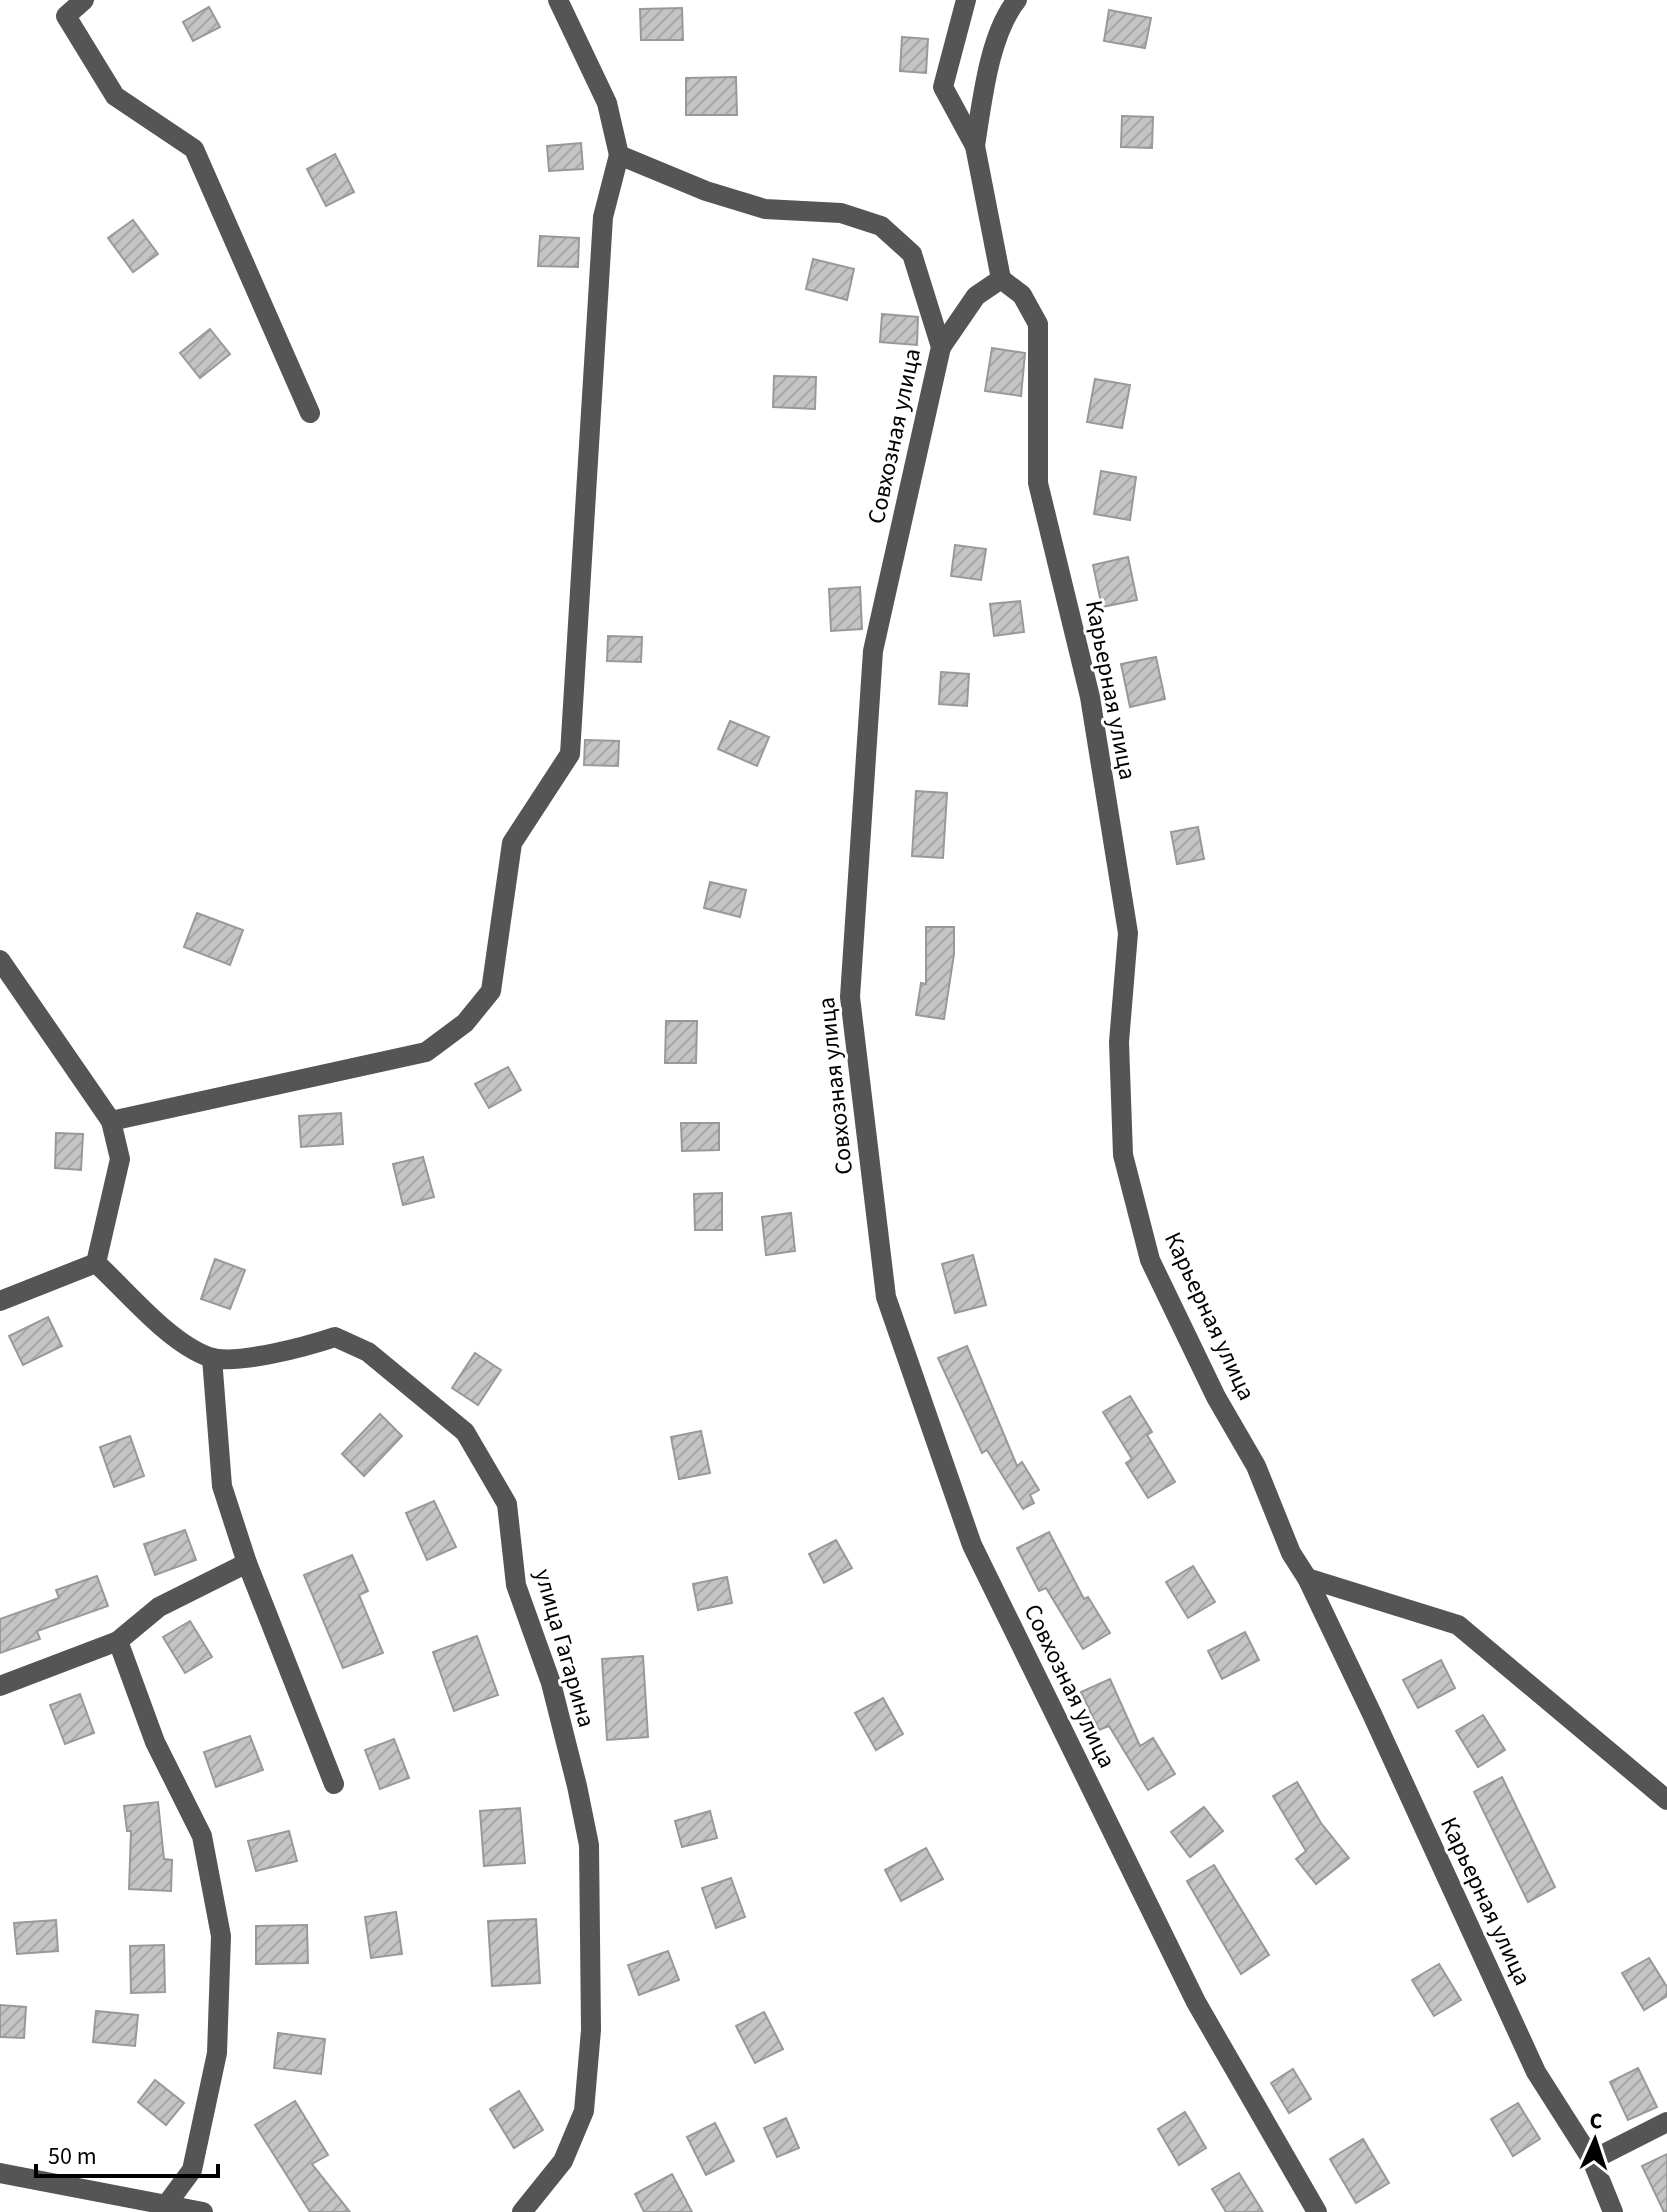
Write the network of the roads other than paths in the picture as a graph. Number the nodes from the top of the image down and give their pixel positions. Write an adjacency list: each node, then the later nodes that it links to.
1 (84, 0): 9 (street)
2 (558, 0): 6 (street)
3 (966, 0): 5 (street)
4 (1017, 0): 5 (street)
5 (975, 146): 7 (street)
6 (619, 155): 8 (street, Совхозная улица); 11 (street)
7 (1001, 279): 8 (street); 16 (street, Карьерная улица)
8 (941, 347): 27 (street, Совхозная улица)
9 (310, 413)
10 (0, 960): 11 (street)
11 (111, 1121): 12 (street)
12 (96, 1263): 13 (street); 14 (street)
13 (0, 1301)
14 (212, 1358): 15 (street); 26 (street, улица Гагарина)
15 (247, 1563): 17 (street); 19 (street)
16 (1307, 1578): 20 (street); 22 (street, Карьерная улица)
17 (118, 1641): 18 (street); 24 (street)
18 (0, 1686)
19 (334, 1784)
20 (1667, 1800)
21 (1667, 2122): 22 (street)
22 (1592, 2160): 28 (street, Карьерная улица)
23 (0, 2173): 24 (street)
24 (163, 2208): 25 (street)
25 (203, 2212)
26 (522, 2212)
27 (1317, 2212)
28 (1613, 2212)

